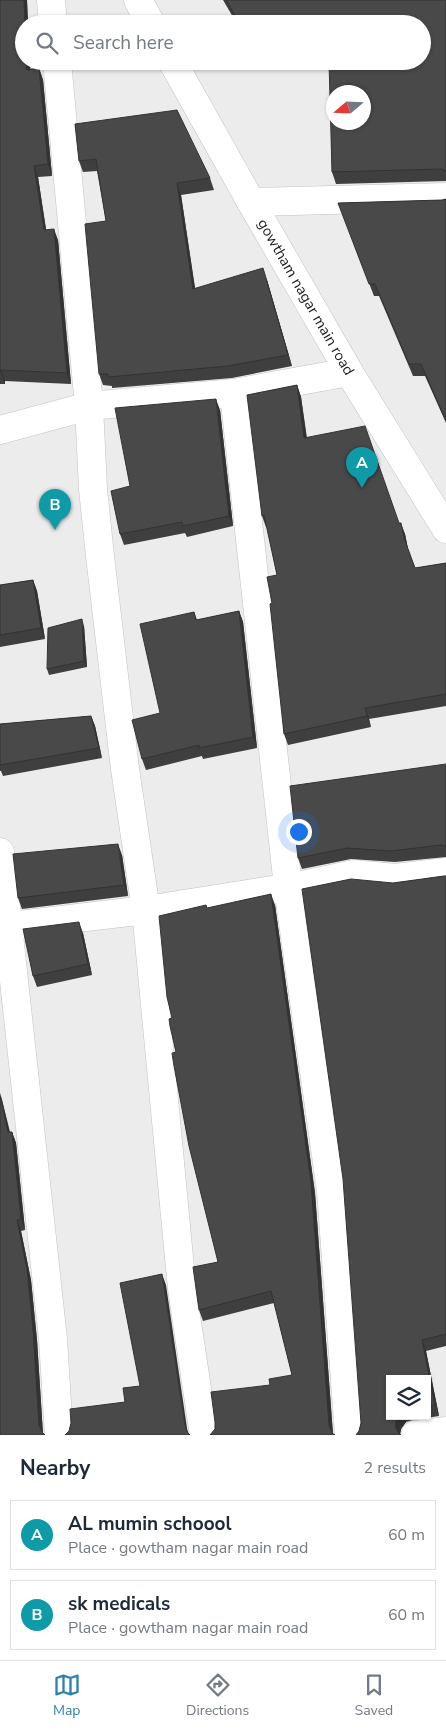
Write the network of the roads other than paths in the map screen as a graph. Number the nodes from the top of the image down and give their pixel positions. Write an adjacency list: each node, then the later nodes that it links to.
1 (51, 0): 3 (street)
2 (138, 0): 4 (street)
3 (52, 15)
4 (146, 15)
5 (57, 70): 11 (street)
6 (177, 70): 8 (street, gowtham nagar main road)
7 (446, 197): 8 (street)
8 (251, 202): 9 (street, gowtham nagar main road)
9 (349, 372): 10 (street); 13 (street, gowtham nagar main road)
10 (234, 393): 11 (street); 16 (street)
11 (88, 406): 12 (street); 17 (street)
12 (0, 430)
13 (446, 529)
14 (0, 852): 18 (street)
15 (446, 872): 16 (street)
16 (288, 887): 17 (street); 22 (street)
17 (146, 910): 18 (street); 21 (street)
18 (4, 926): 20 (street)
19 (446, 1431): 23 (street)
20 (59, 1435)
21 (204, 1435)
22 (349, 1435)
23 (414, 1435)

